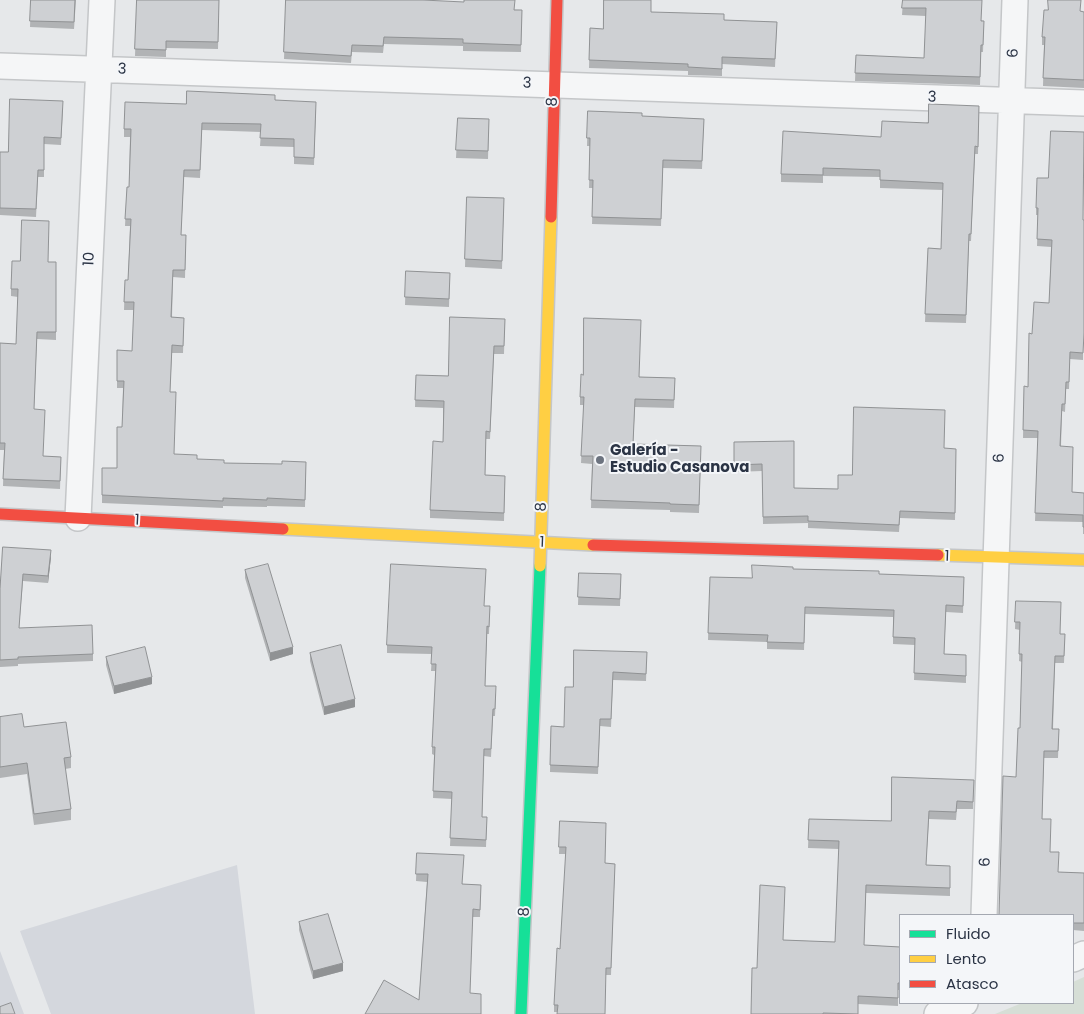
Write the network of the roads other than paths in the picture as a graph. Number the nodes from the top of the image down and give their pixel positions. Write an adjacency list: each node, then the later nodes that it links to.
1 (102, 0): 5 (street, 10)
2 (557, 0): 6 (street, 8)
3 (1015, 0): 7 (street, 6)
4 (0, 66): 5 (street, 3)
5 (99, 69): 6 (street, 3); 10 (street, 10)
6 (554, 85): 7 (street, 3); 11 (street, 8)
7 (1012, 101): 8 (street, 3); 12 (street, 6)
8 (1084, 103)
9 (0, 514): 10 (street, 1)
10 (78, 518): 11 (street, 1)
11 (541, 543): 12 (street, 1); 16 (street, 8)
12 (996, 558): 13 (street, 1); 14 (street, 6)
13 (1084, 560)
14 (984, 914)
15 (962, 1004): 17 (street)
16 (521, 1014)
17 (937, 1014)

